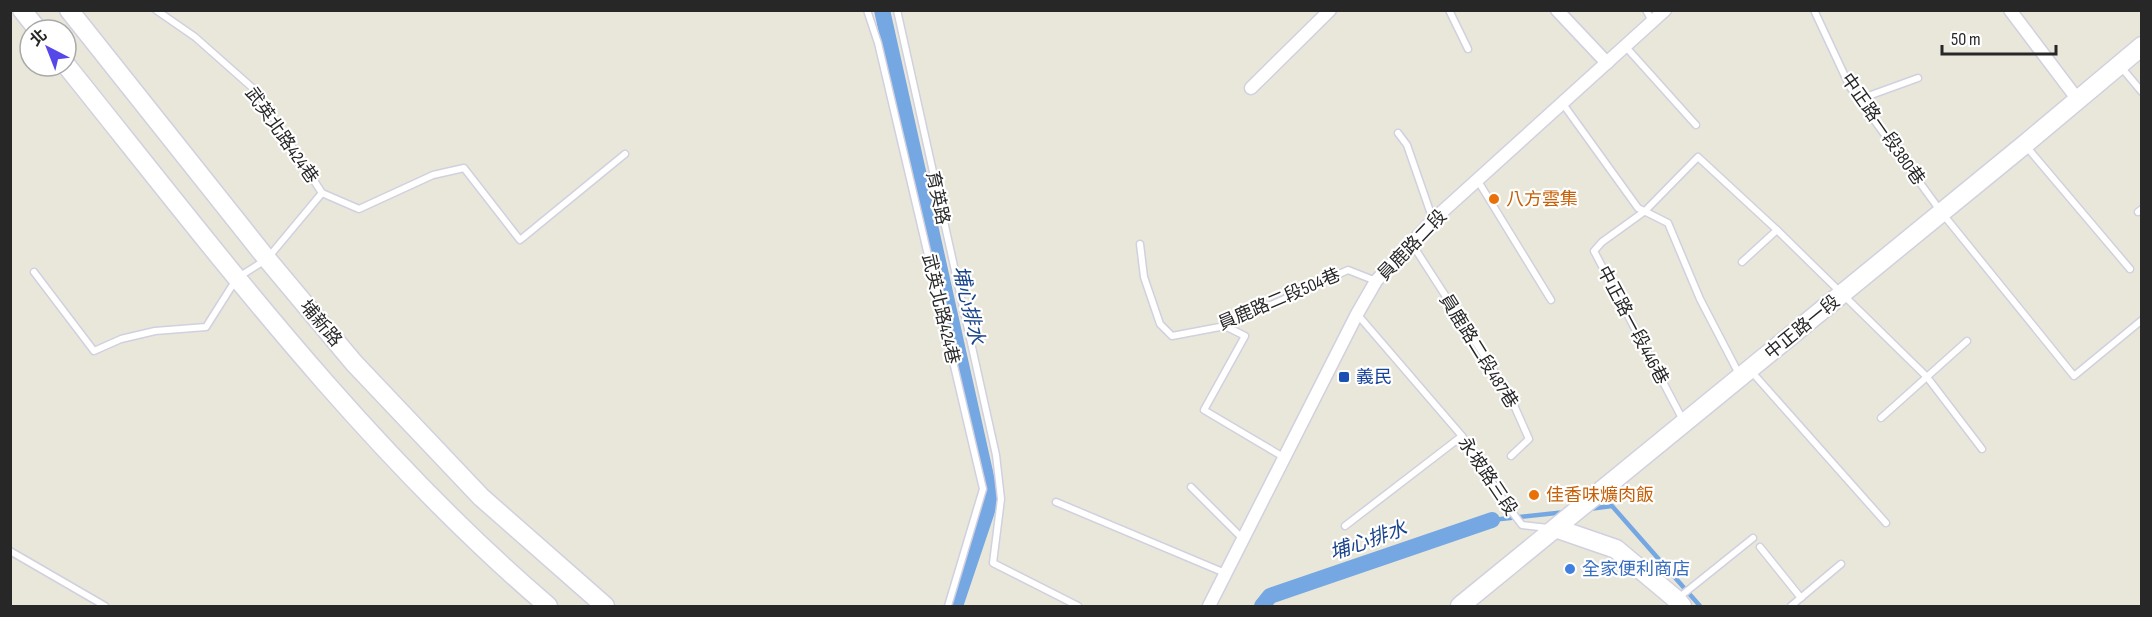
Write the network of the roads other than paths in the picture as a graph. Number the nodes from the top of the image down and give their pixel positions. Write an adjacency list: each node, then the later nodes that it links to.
1 (69, 10): 37 (street, 埔新路)
2 (156, 10): 30 (lane, 武英北路424巷)
3 (867, 10): 73 (lane, 武英北路424巷)
4 (897, 10): 74 (lane, 育英路)
5 (1330, 10): 20 (street)
6 (1449, 10): 15 (lane)
7 (1557, 10): 16 (street)
8 (1646, 10): 12 (lane)
9 (1665, 10): 12 (street, 員鹿路二段)
10 (1814, 10): 22 (lane, 中正路一段380巷)
11 (2010, 10): 23 (street)
12 (1652, 22): 13 (street, 員鹿路二段)
13 (1625, 46): 16 (street, 員鹿路二段); 25 (lane)
14 (2142, 46): 17 (street, 中正路一段)
15 (1468, 49)
16 (1607, 63): 24 (street, 員鹿路二段)
17 (2118, 64): 21 (lane); 23 (street, 中正路一段)
18 (76, 78): 41 (street, 埔新路)
19 (1918, 78): 22 (lane)
20 (1251, 88)
21 (2142, 92)
22 (1860, 99): 32 (lane, 中正路一段380巷)
23 (2078, 100): 27 (street, 中正路一段)
24 (1563, 104): 29 (street, 員鹿路二段); 31 (lane)
25 (1696, 125)
26 (1398, 133): 33 (lane)
27 (2024, 145): 32 (street, 中正路一段); 39 (lane)
28 (626, 154): 30 (lane, 武英北路424巷)
29 (1478, 181): 33 (street, 員鹿路二段); 44 (lane)
30 (322, 193): 37 (lane, 武英北路424巷)
31 (1645, 211): 34 (lane); 49 (lane); 52 (lane, 中正路一段446巷)
32 (1942, 213): 43 (street, 中正路一段); 46 (lane, 中正路一段380巷)
33 (1433, 220): 35 (street, 員鹿路二段)
34 (1777, 230): 38 (lane); 43 (lane)
35 (1412, 243): 42 (street, 員鹿路二段); 55 (lane, 員鹿路二段487巷)
36 (1140, 244): 47 (lane, 員鹿路二段504巷)
37 (267, 259): 41 (lane, 武英北路424巷); 72 (street, 埔新路)
38 (1742, 262)
39 (2130, 269)
40 (34, 272): 41 (lane, 武英北路424巷)
41 (237, 278): 71 (street, 埔新路)
42 (1376, 281): 45 (street, 員鹿路二段); 47 (lane, 員鹿路二段504巷)
43 (1843, 294): 49 (street, 中正路一段); 50 (lane)
44 (1551, 300)
45 (1357, 314): 53 (lane, 永坡路三段); 56 (street, 員鹿路二段)
46 (2142, 320)
47 (1225, 326): 56 (lane)
48 (1967, 341): 50 (lane)
49 (1745, 374): 52 (street, 中正路一段); 59 (lane)
50 (1927, 377): 51 (lane); 54 (lane)
51 (1881, 418)
52 (1685, 424): 61 (street, 中正路一段)
53 (1462, 436): 60 (lane); 61 (lane, 永坡路三段)
54 (1982, 449)
55 (1511, 456)
56 (1285, 458): 63 (street, 員鹿路二段)
57 (1191, 487): 63 (lane)
58 (1056, 502): 67 (lane)
59 (1886, 523)
60 (1345, 526)
61 (1557, 529): 69 (street, 永坡路三段); 76 (street, 中正路一段)
62 (1753, 538): 69 (lane)
63 (1243, 539): 67 (street, 員鹿路二段)
64 (1760, 547): 68 (lane)
65 (10, 551): 70 (lane)
66 (1841, 564): 68 (lane)
67 (1225, 573): 75 (street, 員鹿路二段)
68 (1801, 598): 77 (lane)
69 (1679, 603)
70 (105, 606)
71 (548, 606)
72 (605, 606)
73 (949, 606)
74 (1078, 606)
75 (1209, 606)
76 (1460, 606)
77 (1791, 606)

